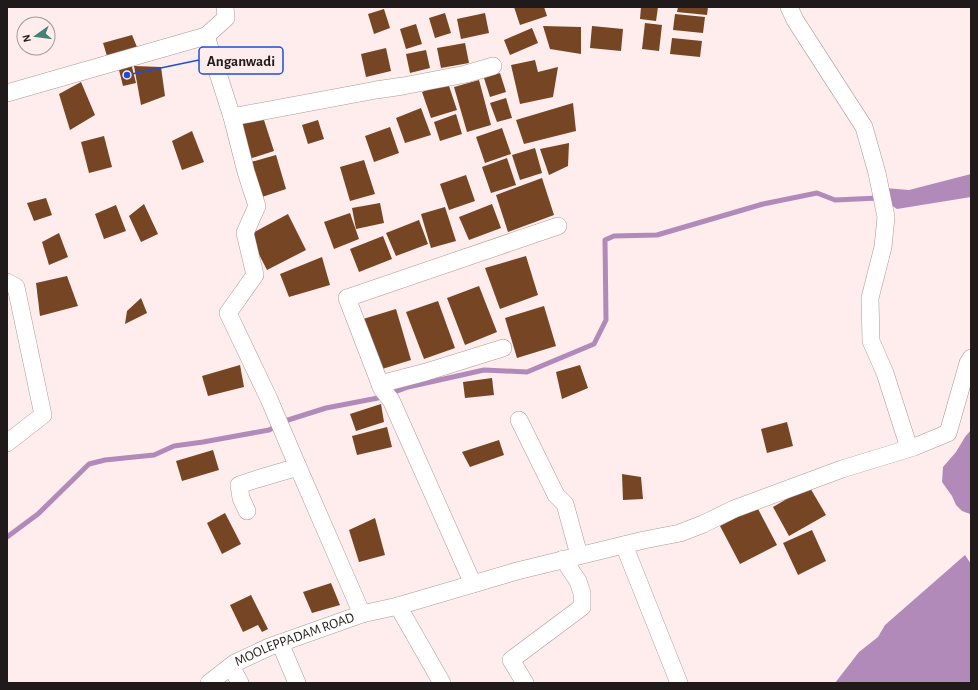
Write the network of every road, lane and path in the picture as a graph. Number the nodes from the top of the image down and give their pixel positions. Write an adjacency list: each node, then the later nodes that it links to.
1 (225, 7): 3 (street)
2 (789, 7): 14 (street)
3 (206, 36): 5 (street); 6 (street)
4 (493, 66): 6 (street)
5 (7, 93)
6 (232, 117): 15 (street)
7 (558, 226): 11 (street)
8 (7, 282): 13 (street)
9 (503, 348): 11 (street)
10 (971, 358): 14 (street, MOOLEPPADAM ROAD)
11 (384, 391): 20 (street)
12 (519, 420): 18 (street)
13 (7, 443)
14 (909, 448): 17 (street, MOOLEPPADAM ROAD)
15 (298, 467): 16 (street); 22 (street)
16 (247, 511)
17 (624, 545): 18 (street, MOOLEPPADAM ROAD); 30 (street)
18 (579, 555): 19 (street, MOOLEPPADAM ROAD)
19 (563, 559): 20 (street, MOOLEPPADAM ROAD); 29 (street)
20 (473, 584): 21 (street, MOOLEPPADAM ROAD)
21 (398, 606): 22 (street, MOOLEPPADAM ROAD); 28 (street)
22 (362, 614): 23 (street, MOOLEPPADAM ROAD)
23 (280, 643): 24 (street, MOOLEPPADAM ROAD); 27 (street)
24 (231, 666): 25 (street, MOOLEPPADAM ROAD); 26 (street)
25 (208, 683)
26 (240, 683)
27 (297, 683)
28 (442, 683)
29 (525, 683)
30 (679, 683)

